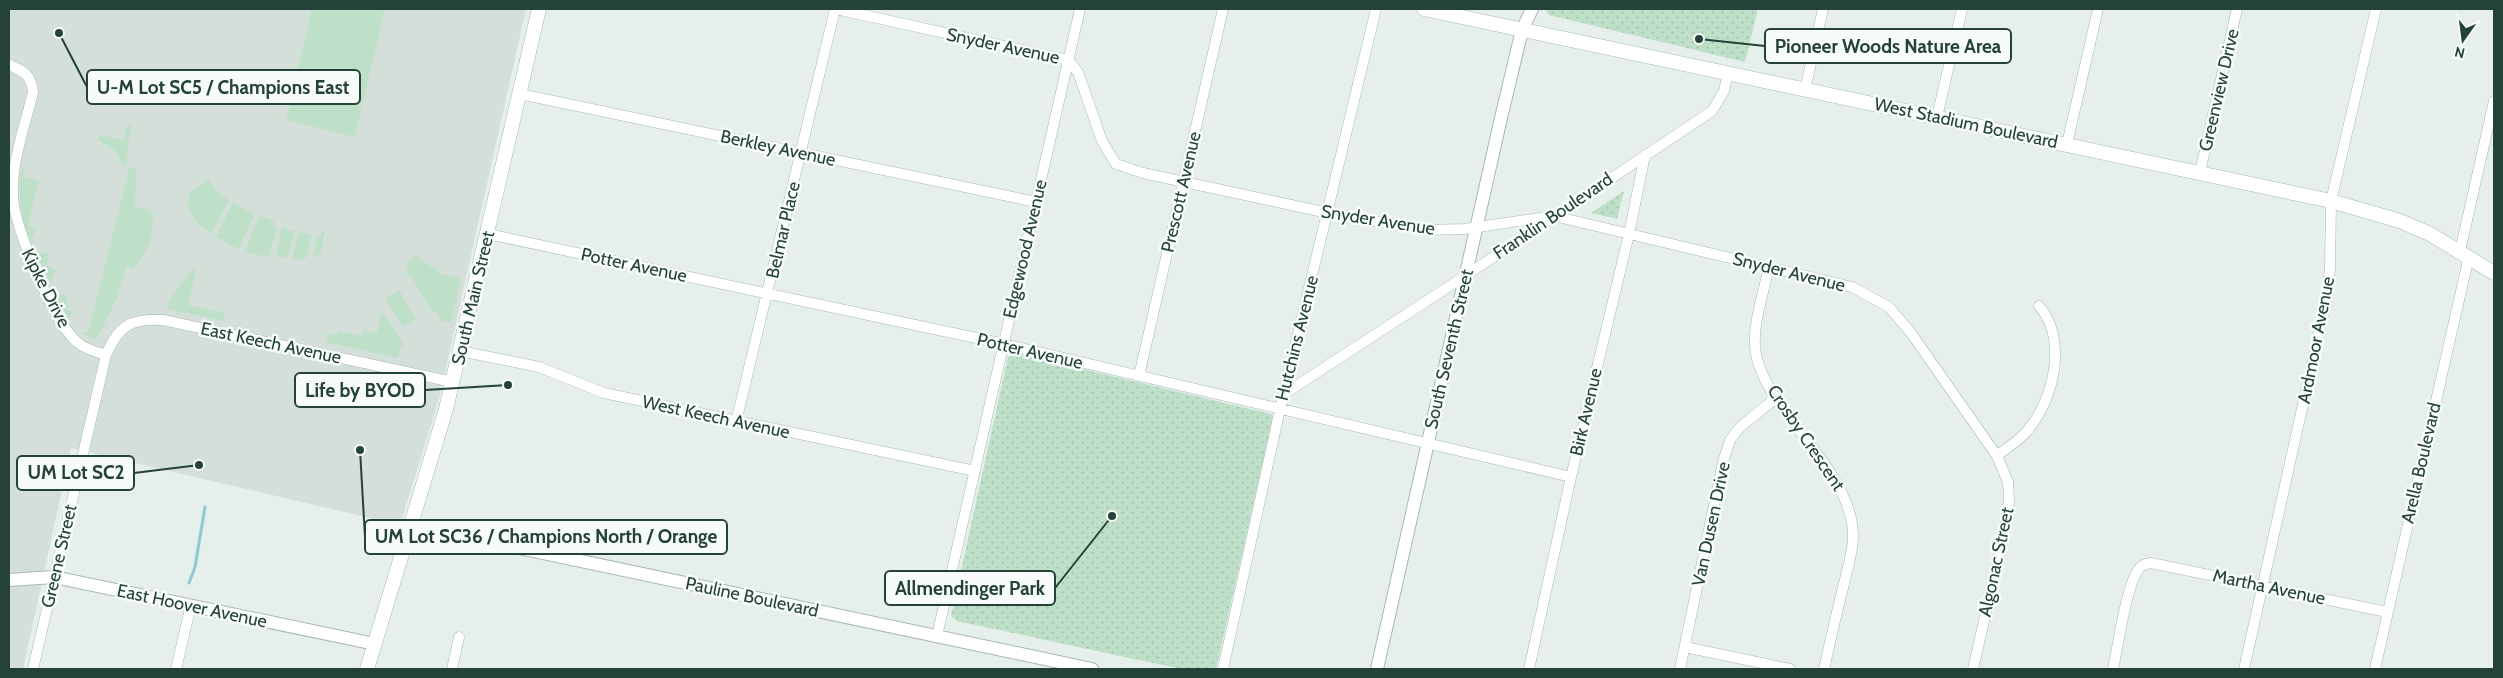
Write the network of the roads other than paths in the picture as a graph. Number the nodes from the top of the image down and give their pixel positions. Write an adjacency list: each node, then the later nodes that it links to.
1 (539, 9): 19 (main road, South Main Street)
2 (836, 9): 15 (street, Snyder Avenue); 23 (street, Belmar Place)
3 (1080, 9): 15 (street, Edgewood Avenue)
4 (1223, 9): 26 (street, Prescott Avenue)
5 (1376, 9): 29 (street, Hutchins Avenue)
6 (1424, 9): 14 (main road, West Stadium Boulevard)
7 (1521, 9): 14 (street, South Seventh Street)
8 (1532, 9): 14 (street, South Seventh Street)
9 (1823, 9): 18 (street)
10 (1962, 9): 21 (street)
11 (2098, 9): 22 (street)
12 (2237, 9): 25 (street, Greenview Drive)
13 (2376, 9): 27 (street, Ardmoor Avenue)
14 (1522, 30): 17 (main road, West Stadium Boulevard); 31 (street, South Seventh Street)
15 (1068, 60): 26 (street, Snyder Avenue); 28 (street, Edgewood Avenue)
16 (9, 65): 42 (street, Kipke Drive)
17 (1728, 72): 18 (main road, West Stadium Boulevard); 24 (street, Franklin Boulevard)
18 (1805, 90): 21 (main road, West Stadium Boulevard)
19 (520, 94): 23 (street, Berkley Avenue); 32 (main road, South Main Street)
20 (2494, 101): 34 (street, Arella Boulevard)
21 (1937, 117): 22 (main road, West Stadium Boulevard)
22 (2067, 144): 25 (main road, West Stadium Boulevard)
23 (802, 153): 28 (street, Berkley Avenue); 38 (street, Belmar Place)
24 (1645, 155): 30 (street, Franklin Boulevard); 33 (street, Birk Avenue)
25 (2200, 172): 27 (main road, West Stadium Boulevard)
26 (1183, 182): 29 (street, Snyder Avenue); 43 (street, Prescott Avenue)
27 (2332, 201): 34 (main road, West Stadium Boulevard); 56 (street, Ardmoor Avenue)
28 (1036, 202): 40 (street, Edgewood Avenue)
29 (1328, 214): 31 (street, Snyder Avenue); 45 (street, Hutchins Avenue)
30 (1554, 216): 31 (street, Snyder Avenue); 33 (street, Snyder Avenue); 37 (street, Franklin Boulevard)
31 (1476, 227): 37 (street, South Seventh Street)
32 (488, 234): 38 (street, Potter Avenue); 41 (main road, South Main Street)
33 (1629, 234): 35 (street, Snyder Avenue); 52 (street, Birk Avenue)
34 (2465, 254): 36 (main road, West Stadium Boulevard); 58 (street, Arella Boulevard)
35 (1769, 266): 46 (street, Crosby Crescent); 50 (street, Snyder Avenue)
36 (2494, 273)
37 (1465, 276): 45 (street, Franklin Boulevard); 49 (street, South Seventh Street)
38 (768, 293): 40 (street, Potter Avenue); 48 (street, Belmar Place)
39 (2039, 306): 50 (street)
40 (1004, 344): 43 (street, Potter Avenue); 51 (street, Edgewood Avenue)
41 (460, 351): 44 (main road, South Main Street); 48 (street, West Keech Avenue)
42 (106, 355): 44 (street, East Keech Avenue); 54 (street, Greene Street)
43 (1139, 376): 47 (street, Potter Avenue)
44 (453, 382): 53 (main road, South Main Street)
45 (1284, 394): 47 (street, Hutchins Avenue)
46 (1776, 398): 62 (street, Van Dusen Drive); 74 (street, Crosby Crescent)
47 (1280, 409): 49 (street, Potter Avenue); 69 (street, Hutchins Avenue)
48 (736, 422): 51 (street, West Keech Avenue)
49 (1428, 444): 52 (street, Potter Avenue); 70 (street, South Seventh Street)
50 (1997, 456): 75 (street, Algonac Street)
51 (975, 471): 59 (street, Edgewood Avenue)
52 (1571, 477): 71 (street, Birk Avenue)
53 (412, 525): 59 (street, Pauline Boulevard); 61 (main road, South Main Street)
54 (54, 577): 55 (street, East Hoover Avenue); 57 (street, East Hoover Avenue); 64 (street, Greene Street)
55 (9, 580)
56 (2263, 586): 58 (street, Martha Avenue); 76 (street, Martha Avenue); 77 (street, Ardmoor Avenue)
57 (190, 605): 61 (street, East Hoover Avenue); 65 (street)
58 (2387, 612): 78 (street, Arella Boulevard)
59 (937, 636): 63 (street, Pauline Boulevard)
60 (459, 637): 67 (street)
61 (375, 644): 66 (main road, South Main Street)
62 (1685, 647): 72 (street, Van Dusen Drive); 73 (street)
63 (1071, 667): 68 (street, Pauline Boulevard)
64 (33, 669)
65 (176, 669)
66 (367, 669)
67 (452, 669)
68 (1092, 669)
69 (1223, 669)
70 (1377, 669)
71 (1528, 669)
72 (1680, 669)
73 (1790, 669)
74 (1824, 669)
75 (1973, 669)
76 (2113, 669)
77 (2244, 669)
78 (2374, 669)

